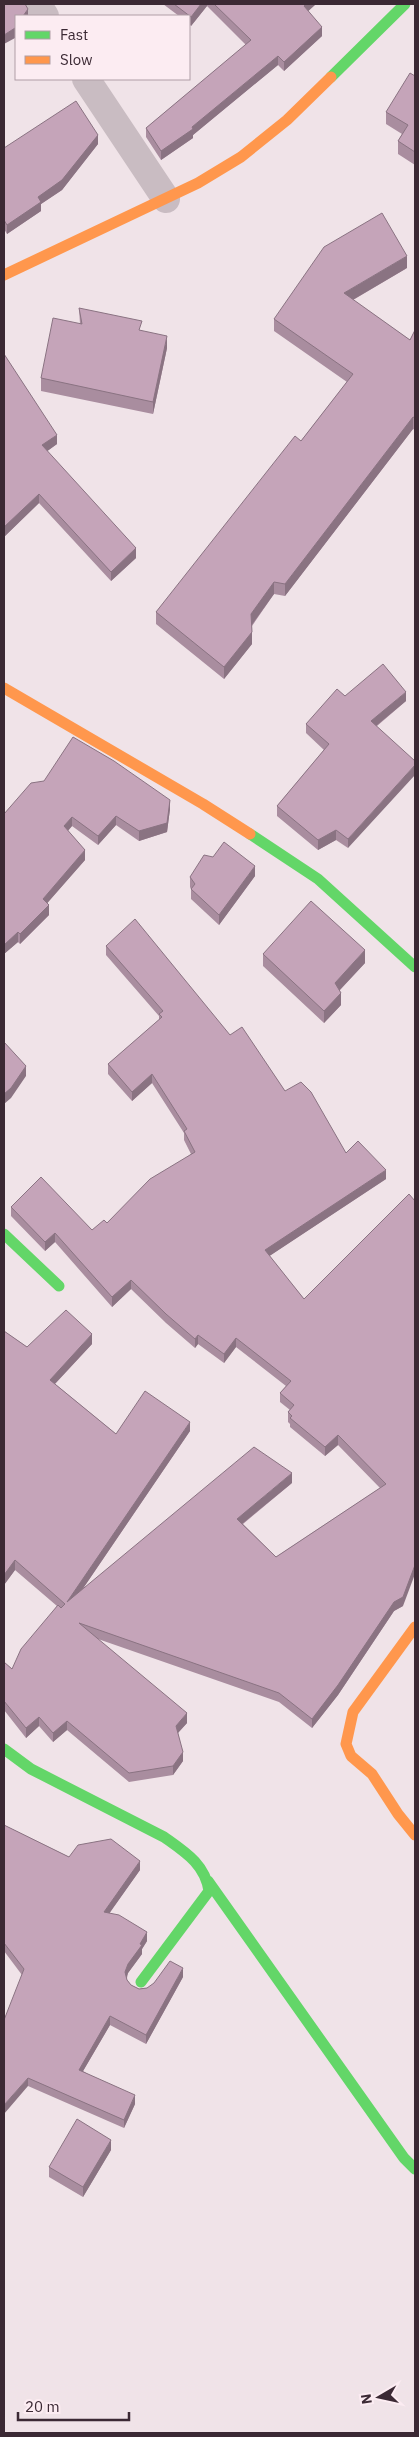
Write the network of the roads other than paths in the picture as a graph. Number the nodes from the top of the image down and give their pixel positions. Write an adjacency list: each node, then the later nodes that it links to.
1 (37, 4): 3 (street)
2 (405, 4): 5 (street)
3 (44, 15)
4 (87, 80): 5 (street)
5 (166, 198): 6 (street)
6 (4, 275)
7 (4, 688): 8 (street)
8 (415, 967)
9 (4, 1234): 10 (street)
10 (59, 1286)
11 (415, 1627): 13 (street)
12 (4, 1748): 14 (street)
13 (415, 1835)
14 (208, 1881): 15 (street); 16 (street)
15 (141, 1982)
16 (415, 2170)

